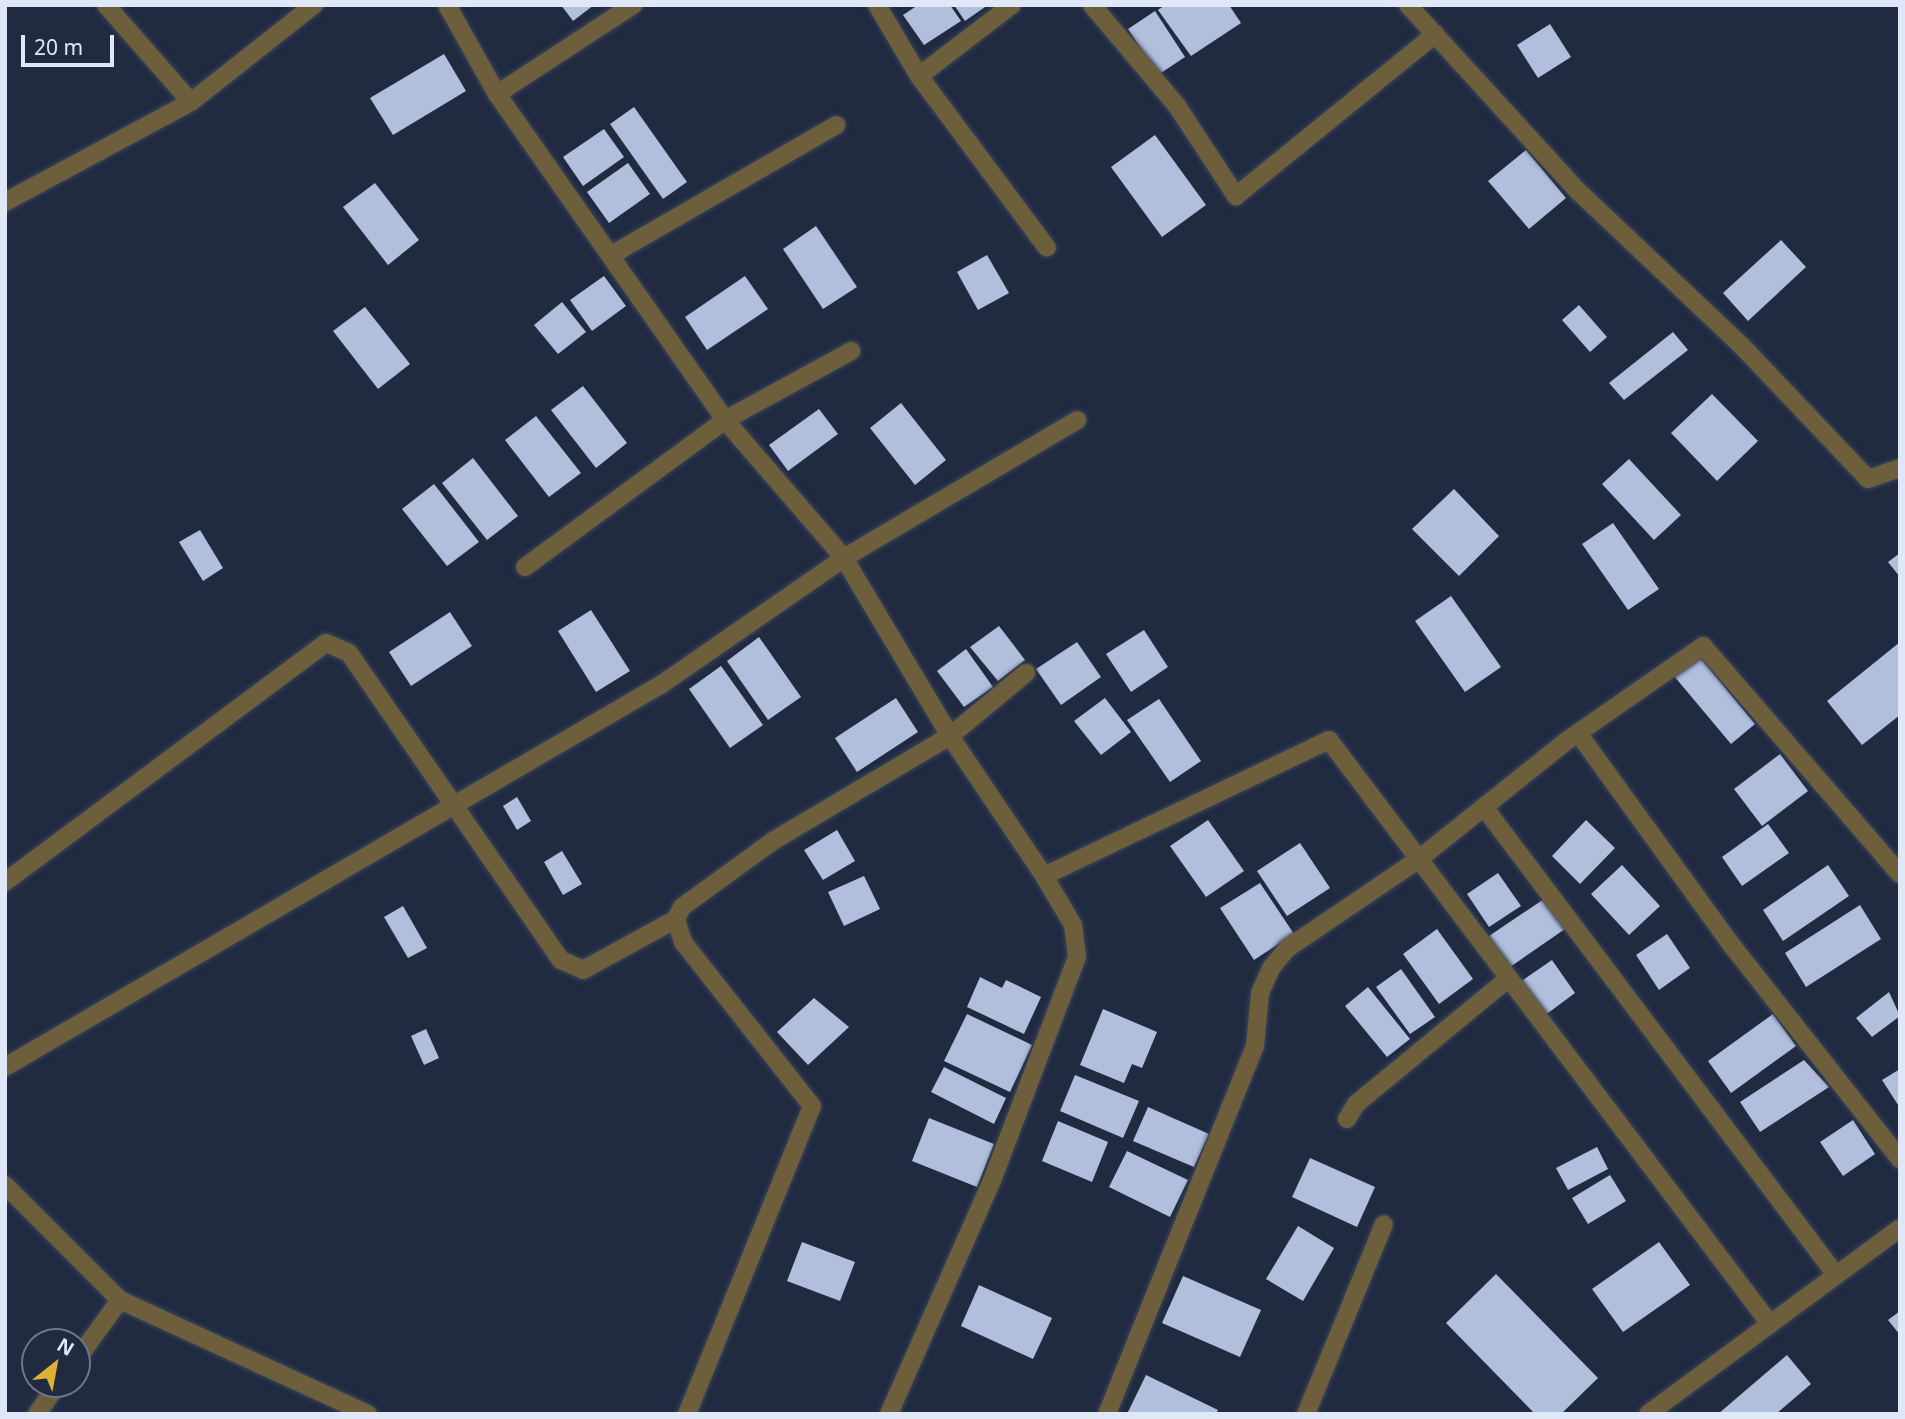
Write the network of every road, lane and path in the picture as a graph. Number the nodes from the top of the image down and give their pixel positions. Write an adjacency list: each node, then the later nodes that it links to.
1 (106, 5): 12 (street)
2 (314, 5): 12 (street)
3 (447, 5): 11 (street)
4 (633, 5): 11 (street)
5 (877, 5): 10 (street)
6 (1012, 5): 10 (street)
7 (1092, 5): 9 (street)
8 (1408, 5): 9 (street)
9 (1435, 34): 20 (street)
10 (919, 76): 15 (street)
11 (497, 94): 16 (street)
12 (191, 102): 14 (street)
13 (836, 125): 16 (street)
14 (5, 202)
15 (1047, 248)
16 (613, 254): 18 (street)
17 (851, 351): 18 (street)
18 (725, 419): 21 (street); 22 (street)
19 (1077, 420): 21 (street)
20 (1900, 468)
21 (844, 558): 25 (street); 26 (street)
22 (525, 567)
23 (1026, 673): 25 (street)
24 (1578, 733): 27 (street); 29 (street); 36 (street)
25 (950, 736): 30 (street); 32 (street)
26 (454, 800): 31 (street); 32 (street); 34 (street)
27 (1484, 807): 28 (street); 40 (street)
28 (1419, 859): 30 (street); 33 (street); 49 (street)
29 (1900, 874)
30 (1044, 876): 48 (street)
31 (5, 883)
32 (676, 919): 47 (street)
33 (1509, 978): 35 (street); 42 (street)
34 (5, 1066)
35 (1347, 1119)
36 (1900, 1159)
37 (5, 1185): 41 (street)
38 (1384, 1224): 50 (street)
39 (1900, 1228): 40 (street)
40 (1836, 1275): 42 (street)
41 (120, 1300): 43 (street); 46 (street)
42 (1770, 1324): 51 (street)
43 (91, 1340)
44 (48, 1398): 45 (street)
45 (37, 1414)
46 (368, 1414)
47 (687, 1414)
48 (889, 1414)
49 (1107, 1414)
50 (1306, 1414)
51 (1648, 1414)

